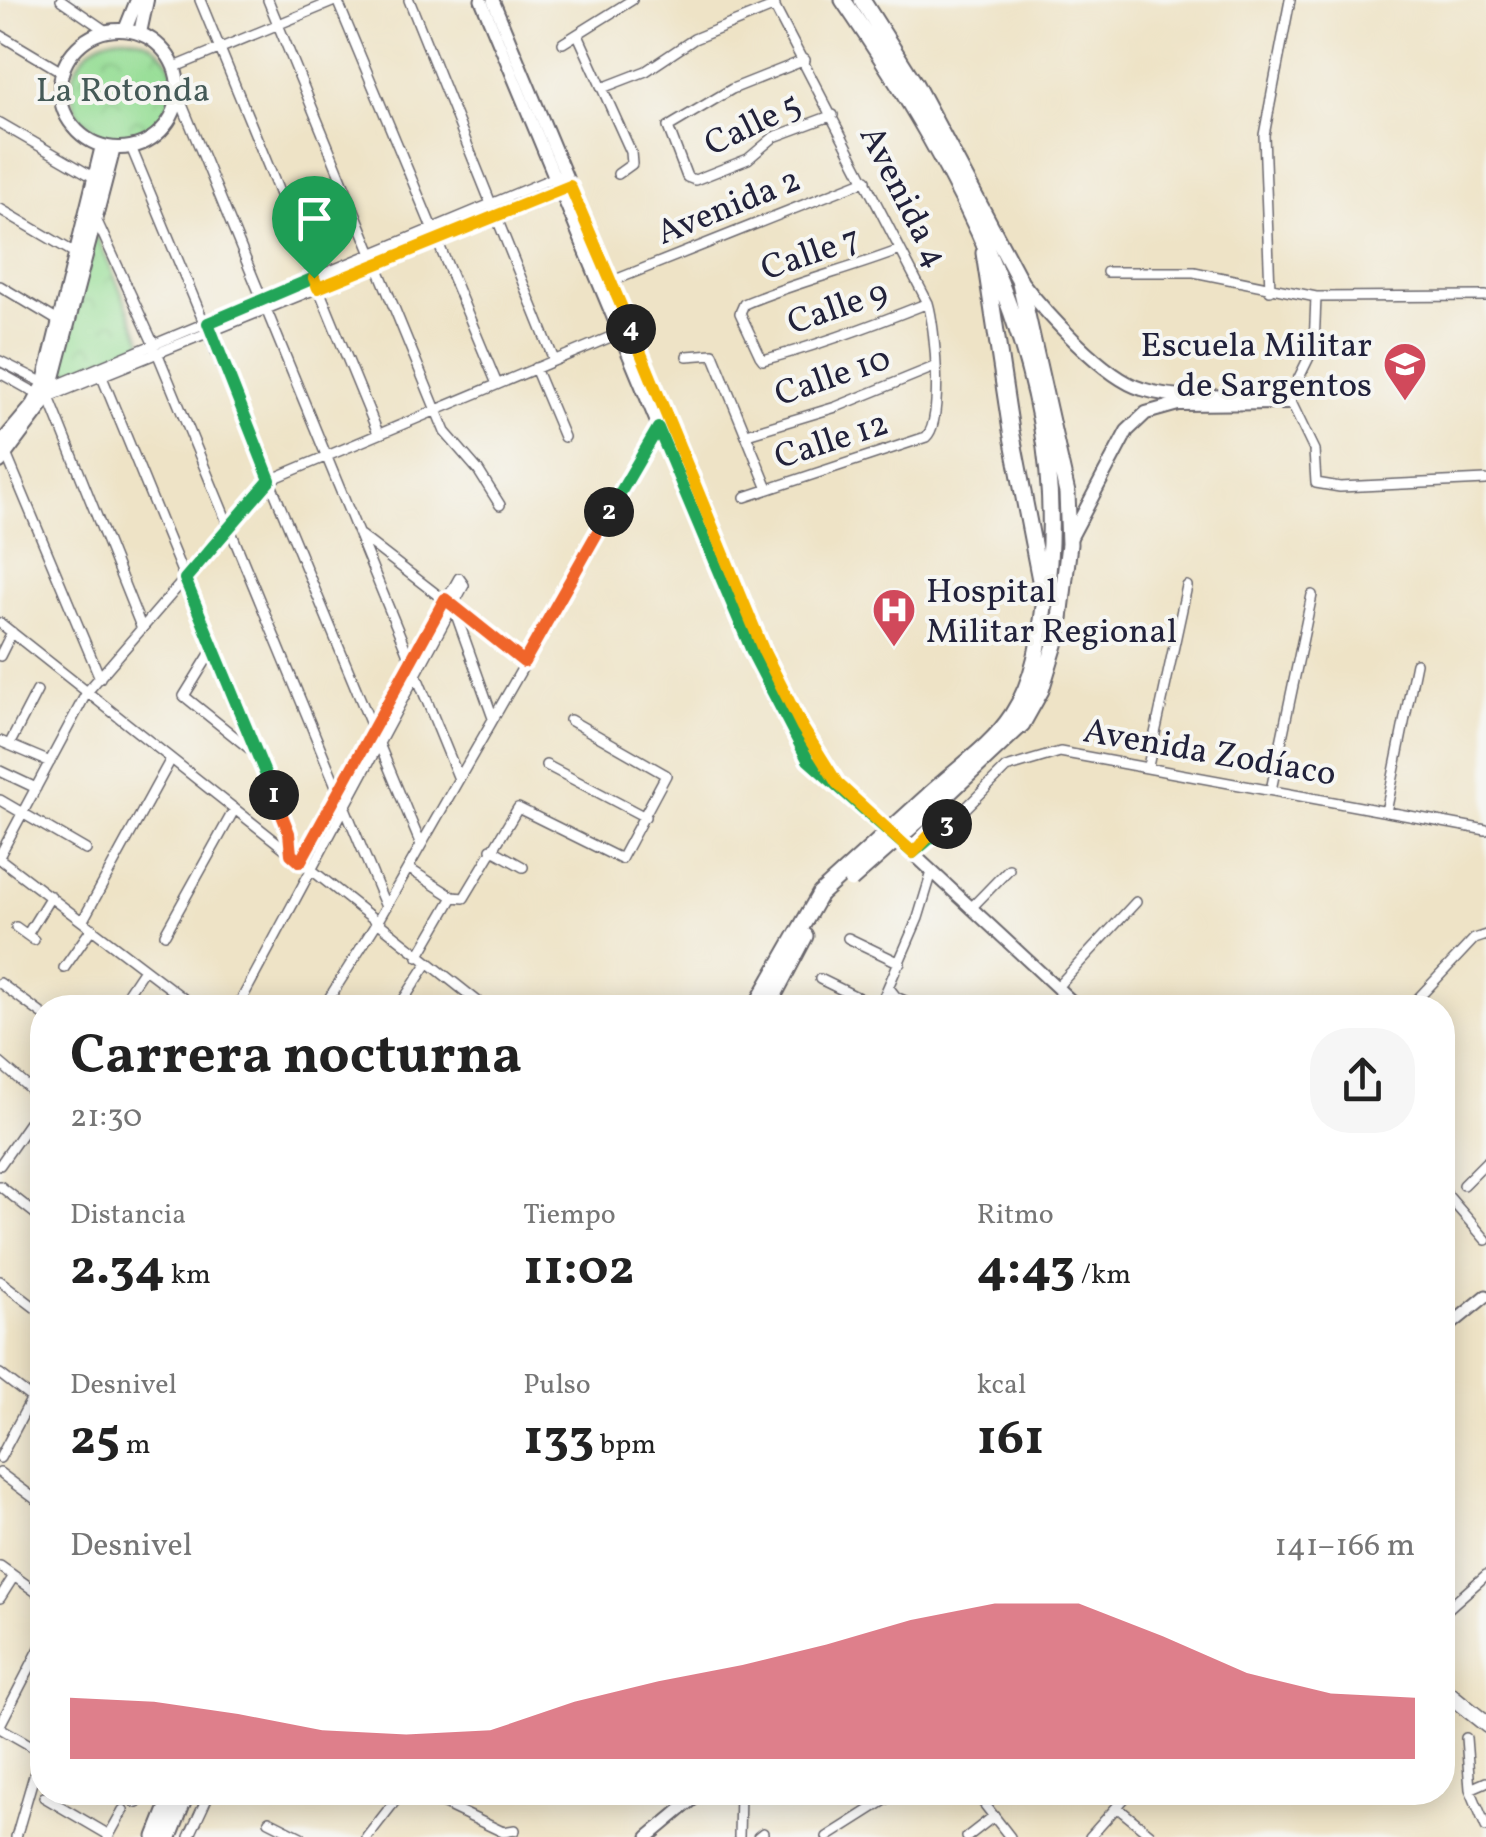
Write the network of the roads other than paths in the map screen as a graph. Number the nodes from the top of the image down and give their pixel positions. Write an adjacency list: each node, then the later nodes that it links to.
1 (61, 0): 17 (street)
2 (137, 0): 16 (main road)
3 (148, 0): 18 (main road)
4 (200, 0): 22 (street)
5 (268, 0): 15 (street)
6 (337, 0): 15 (street); 42 (street)
7 (409, 0): 38 (street)
8 (482, 0): 29 (street)
9 (494, 0): 29 (street)
10 (632, 0): 20 (street)
11 (842, 0): 33 (main road)
12 (862, 0): 33 (main road)
13 (1290, 0): 55 (street)
14 (773, 3): 23 (street, Avenida 4); 26 (street)
15 (279, 24): 22 (street); 47 (street)
16 (125, 30): 17 (main road); 18 (main road)
17 (106, 31): 25 (main road)
18 (140, 33): 24 (main road)
19 (0, 35): 25 (street)
20 (578, 35): 21 (street); 26 (street)
21 (562, 43)
22 (220, 48): 24 (street); 53 (street)
23 (805, 60): 28 (street, Avenida 4); 28 (street, Calle 5)
24 (175, 67): 27 (main road)
25 (62, 72): 31 (main road)
26 (602, 88): 34 (street)
27 (178, 97): 32 (main road); 59 (street)
28 (833, 115): 36 (street, Avenida 4)
29 (537, 119): 37 (street)
30 (0, 123): 35 (street)
31 (108, 147): 32 (main road); 35 (main road); 40 (main road)
32 (132, 148): 61 (street)
33 (953, 171): 43 (main road); 51 (main road)
34 (618, 174)
35 (95, 178): 40 (main road)
36 (866, 180): 46 (street, Avenida 4); 52 (street, Avenida 2)
37 (563, 181): 38 (street); 41 (street); 45 (street)
38 (492, 204): 41 (street); 42 (street)
39 (0, 209): 48 (street)
40 (92, 212): 48 (main road); 63 (street)
41 (496, 215): 44 (street); 65 (street)
42 (433, 228): 44 (street); 47 (street)
43 (982, 234): 96 (main road); 96 (main road)
44 (438, 238): 49 (street); 73 (street)
45 (590, 249): 52 (street); 62 (street)
46 (900, 250): 58 (street, Avenida 4); 66 (street, Calle 7)
47 (373, 252): 49 (street); 53 (street)
48 (80, 256): 60 (main road)
49 (377, 263): 53 (street); 76 (street)
50 (1107, 272): 55 (street)
51 (1020, 279): 75 (main road); 91 (main road)
52 (610, 282): 72 (street)
53 (316, 283): 59 (street); 79 (street)
54 (0, 286): 60 (street)
55 (1270, 290): 57 (street)
56 (1486, 296): 57 (street)
57 (1316, 297): 75 (street)
58 (928, 303): 66 (street, Calle 9); 68 (street, Avenida 4)
59 (261, 306): 61 (street); 83 (street)
60 (63, 323): 74 (main road)
61 (210, 328): 63 (street); 84 (street)
62 (620, 332): 65 (street); 72 (street)
63 (156, 350): 71 (street); 74 (street); 89 (street)
64 (686, 356): 80 (street)
65 (554, 360): 69 (street)
66 (764, 360)
67 (0, 361): 74 (street)
68 (934, 367): 78 (street, Avenida 4); 80 (street, Calle 10)
69 (535, 368): 73 (street); 81 (street)
70 (0, 374): 74 (street)
71 (102, 377): 74 (street); 92 (street)
72 (644, 378): 77 (street)
73 (497, 384): 76 (street)
74 (45, 391): 82 (main road); 98 (street)
75 (1289, 398): 85 (street); 91 (main road)
76 (436, 409): 79 (street); 88 (street)
77 (662, 424): 102 (street); 133 (street)
78 (932, 431): 86 (street, Calle 12)
79 (378, 433): 83 (street)
80 (747, 434): 86 (street)
81 (564, 437)
82 (2, 449): 106 (street)
83 (325, 456): 84 (street); 90 (street)
84 (270, 480): 89 (street); 111 (street)
85 (1486, 480)
86 (768, 488): 87 (street, Calle 12)
87 (745, 498)
88 (500, 505)
89 (228, 528): 92 (street); 123 (street)
90 (358, 534): 95 (street); 103 (street)
91 (1069, 544): 124 (main road)
92 (185, 579): 98 (street); 100 (street)
93 (1187, 586): 118 (street)
94 (1312, 595): 122 (street)
95 (449, 602): 102 (street); 103 (street); 105 (street); 109 (street)
96 (1043, 614): 124 (main road)
97 (0, 623): 99 (street)
98 (142, 629): 106 (street)
99 (12, 632): 101 (street); 108 (street)
100 (213, 649): 114 (street); 114 (street)
101 (0, 656)
102 (524, 662): 109 (street)
103 (410, 663): 105 (street); 111 (street)
104 (1416, 663): 129 (street)
105 (415, 676): 112 (street); 120 (street)
106 (100, 678): 108 (street)
107 (37, 691): 113 (street)
108 (88, 692): 115 (street); 116 (street)
109 (493, 718): 120 (street)
110 (570, 720): 130 (street)
111 (373, 730): 112 (street); 123 (street)
112 (380, 742): 127 (street); 132 (street)
113 (5, 743): 116 (street)
114 (258, 756): 137 (street)
115 (171, 759): 126 (street); 149 (street)
116 (50, 762): 121 (street)
117 (546, 764): 130 (street)
118 (1148, 766): 122 (street, Avenida Zodíaco); 133 (street, Avenida Zodíaco)
119 (0, 770): 121 (street)
120 (459, 779): 132 (street)
121 (36, 788): 128 (street)
122 (1272, 790): 129 (street, Avenida Zodíaco)
123 (337, 796): 127 (street); 137 (street)
124 (935, 798): 145 (main road, bridge)
125 (0, 800): 128 (street)
126 (234, 810): 137 (street); 153 (street)
127 (344, 810): 141 (street); 147 (street)
128 (23, 812): 134 (street); 136 (street)
129 (1386, 812): 131 (street, Avenida Zodíaco)
130 (645, 818): 135 (street)
131 (1486, 830)
132 (421, 845): 139 (street)
133 (917, 849): 142 (street)
134 (86, 850)
135 (491, 850): 138 (street); 144 (street)
136 (0, 857): 143 (street)
137 (296, 858): 141 (street)
138 (523, 867)
139 (408, 868): 144 (street); 147 (street)
140 (1009, 869): 148 (street)
141 (312, 872): 150 (street); 166 (street)
142 (932, 872): 148 (street); 157 (street)
143 (50, 896): 149 (street); 151 (street)
144 (458, 897): 156 (street)
145 (825, 897): 170 (main road); 171 (main road)
146 (1136, 902): 162 (street)
147 (386, 907): 150 (street)
148 (971, 908): 162 (street)
149 (82, 920): 152 (street)
150 (376, 924): 156 (street); 167 (street)
151 (16, 927)
152 (92, 928): 158 (street); 159 (street)
153 (165, 934)
154 (1486, 936): 176 (street)
155 (848, 938): 157 (street)
156 (423, 961): 168 (street); 169 (street)
157 (900, 964): 163 (street)
158 (64, 968)
159 (144, 969): 164 (street); 165 (street)
160 (820, 979): 172 (street)
161 (0, 983): 177 (street)
162 (1057, 987): 175 (street)
163 (888, 988): 173 (street); 174 (street)
164 (128, 995)
165 (179, 995)
166 (244, 995)
167 (331, 995)
168 (405, 995)
169 (460, 995)
170 (762, 995)
171 (774, 995)
172 (853, 995)
173 (885, 995)
174 (894, 995)
175 (1065, 995)
176 (1421, 995)
177 (30, 1005)
178 (0, 1063): 179 (street)
179 (30, 1091)
180 (30, 1120): 182 (street)
181 (1486, 1162): 184 (street)
182 (0, 1165)
183 (0, 1186): 186 (street)
184 (1463, 1186)
185 (1455, 1204): 187 (street)
186 (30, 1210)
187 (1486, 1240)
188 (0, 1281): 190 (street)
189 (1486, 1296): 191 (street)
190 (30, 1305)
191 (1455, 1321)
192 (0, 1374): 193 (street)
193 (30, 1396)
194 (30, 1402): 195 (street)
195 (0, 1458)
196 (0, 1474): 197 (street)
197 (30, 1495)
198 (0, 1566): 200 (street)
199 (1486, 1575): 203 (street)
200 (14, 1576): 201 (street); 202 (street)
201 (30, 1587)
202 (0, 1598)
203 (1455, 1602)
204 (30, 1668): 208 (street)
205 (1455, 1696): 207 (street)
206 (1455, 1702): 207 (street)
207 (1486, 1724)
208 (0, 1727): 210 (street)
209 (1466, 1738): 212 (street)
210 (30, 1743)
211 (1486, 1782): 212 (street)
212 (1470, 1789): 229 (street)
213 (30, 1790): 233 (street)
214 (57, 1805): 232 (street)
215 (169, 1805): 234 (main road)
216 (183, 1805): 235 (main road)
217 (204, 1805): 236 (street)
218 (392, 1805): 238 (street)
219 (446, 1805): 230 (street)
220 (686, 1805): 239 (street)
221 (740, 1805): 240 (street)
222 (877, 1805): 241 (street)
223 (985, 1805): 227 (street)
224 (1122, 1805): 225 (street)
225 (1119, 1809): 231 (street); 244 (street)
226 (123, 1810): 232 (street)
227 (994, 1816): 242 (street); 243 (street)
228 (269, 1822): 237 (street)
229 (1486, 1827)
230 (514, 1830)
231 (1150, 1834)
232 (108, 1836)
233 (16, 1837)
234 (156, 1837)
235 (169, 1837)
236 (189, 1837)
237 (301, 1837)
238 (367, 1837)
239 (648, 1837)
240 (739, 1837)
241 (827, 1837)
242 (967, 1837)
243 (1010, 1837)
244 (1090, 1837)

